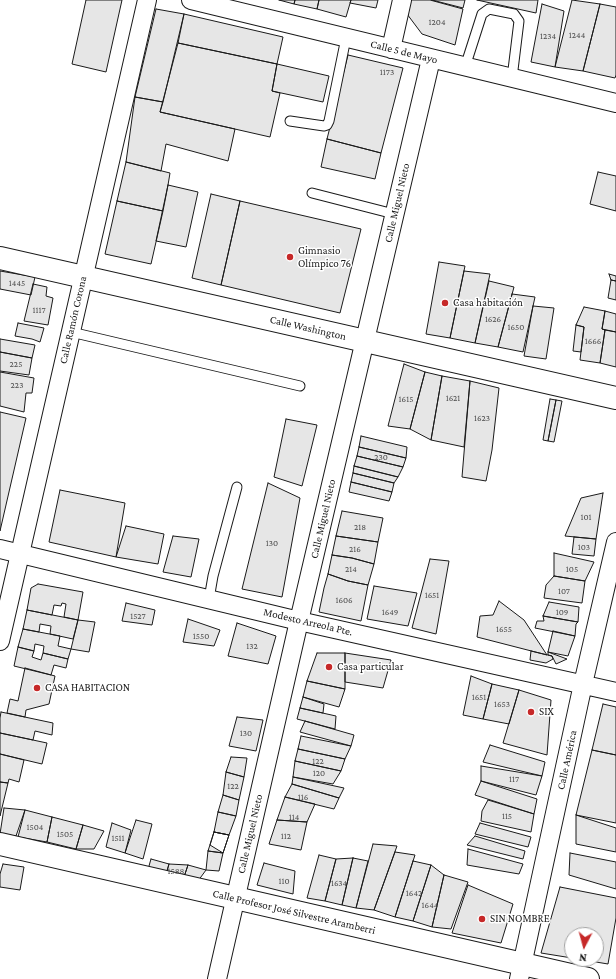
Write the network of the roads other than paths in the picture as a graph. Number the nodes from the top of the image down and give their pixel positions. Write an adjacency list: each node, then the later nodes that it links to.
1 (147, 0): 14 (street, Calle Ramón Corona)
2 (191, 0): 4 (street, Calle 5 de Mayo)
3 (402, 0): 5 (street)
4 (346, 38): 5 (street, Calle 5 de Mayo); 10 (lane)
5 (391, 49): 6 (street, Calle 5 de Mayo)
6 (431, 59): 7 (street, Calle 5 de Mayo); 12 (street, Calle Miguel Nieto)
7 (465, 67): 8 (street, Calle 5 de Mayo); 8 (lane)
8 (512, 78): 9 (street, Calle 5 de Mayo)
9 (616, 103)
10 (290, 121)
11 (312, 193): 12 (lane)
12 (394, 214): 16 (street, Calle Miguel Nieto)
13 (0, 258): 14 (main road, Calle Washington)
14 (83, 277): 15 (street, Calle Ramón Corona); 16 (main road, Calle Washington)
15 (71, 332): 17 (lane); 22 (street, Calle Ramón Corona)
16 (364, 340): 18 (main road, Calle Washington); 24 (street, Calle Miguel Nieto)
17 (300, 386)
18 (616, 398)
19 (237, 487): 23 (lane)
20 (616, 542): 26 (street, Calle América)
21 (0, 549): 22 (street, Modesto Arreola Pte.)
22 (20, 554): 23 (street, Modesto Arreola Pte.); 25 (street, Calle Ramón Corona)
23 (209, 599): 24 (street, Modesto Arreola Pte.)
24 (299, 621): 26 (street, Modesto Arreola Pte.); 29 (street, Calle Miguel Nieto)
25 (0, 641)
26 (583, 684): 27 (street, Modesto Arreola Pte.); 30 (street, Calle América)
27 (616, 692)
28 (0, 844): 29 (main road, Calle Profesor José Silvestre Aramberri)
29 (235, 898): 30 (main road, Calle Profesor José Silvestre Aramberri); 31 (street, Calle Miguel Nieto)
30 (520, 972): 32 (main road, Calle Profesor José Silvestre Aramberri)
31 (217, 979)
32 (588, 979)

